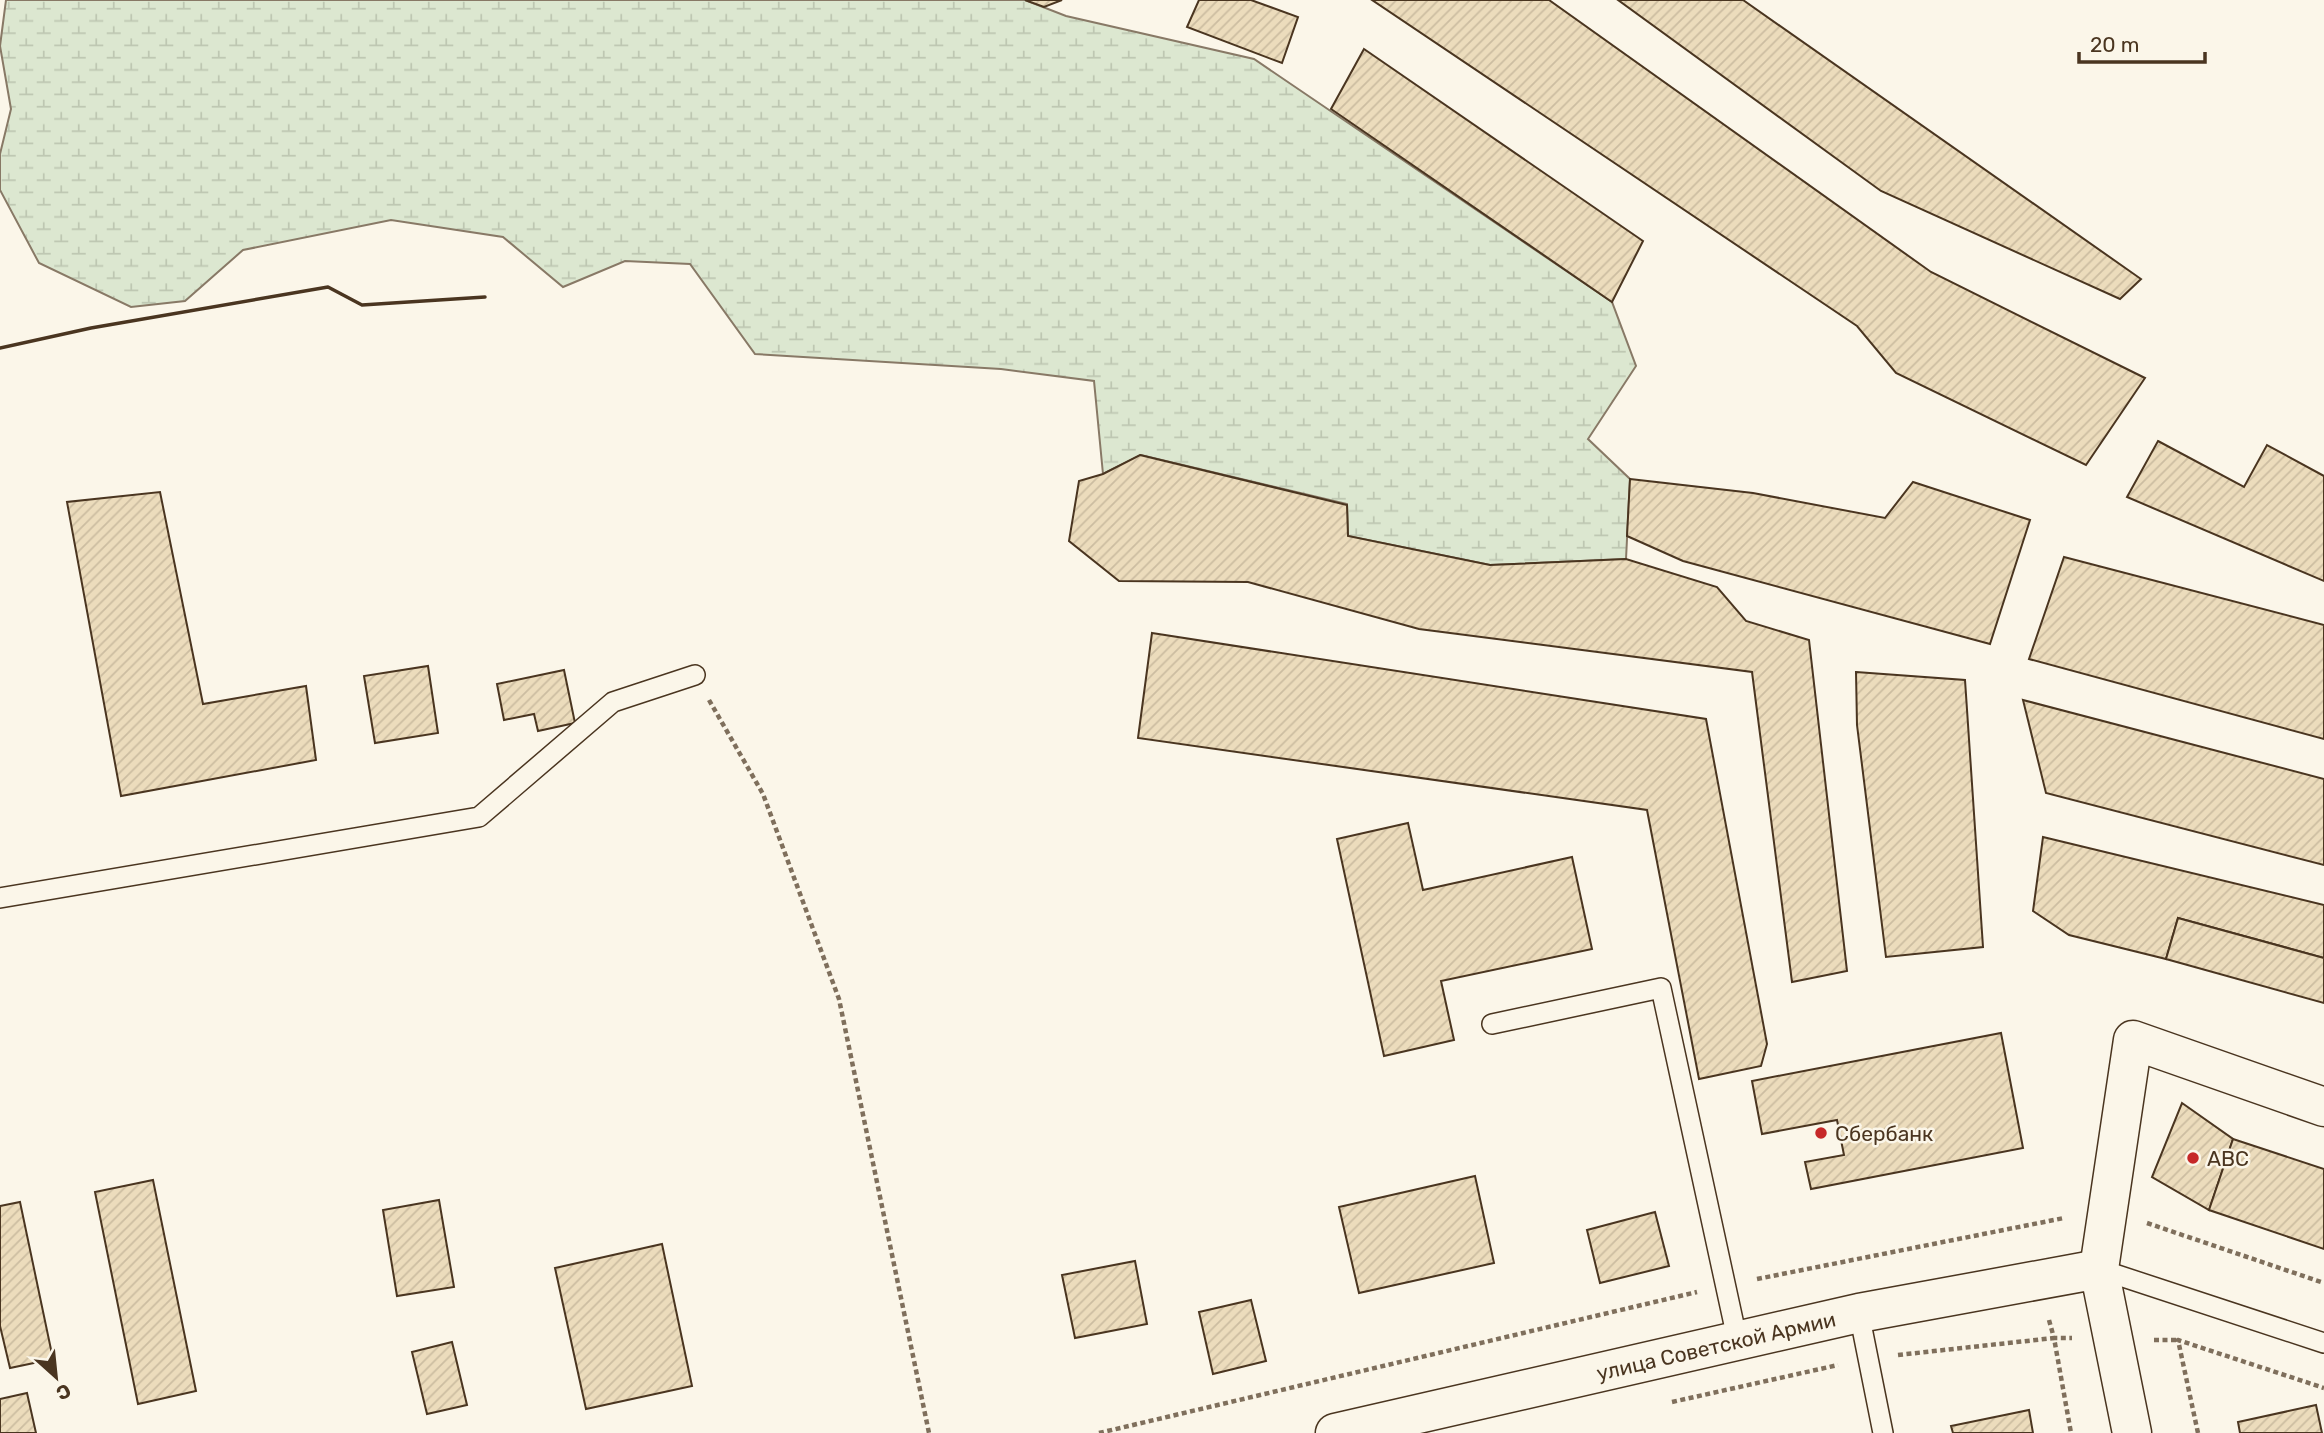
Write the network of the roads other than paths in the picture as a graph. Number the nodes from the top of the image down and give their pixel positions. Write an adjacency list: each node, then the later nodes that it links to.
1 (695, 675): 2 (lane)
2 (0, 898)
3 (1492, 1024): 7 (lane)
4 (2324, 1107): 5 (street)
5 (2099, 1269): 6 (street, улица Советской Армии); 8 (lane); 11 (street)
6 (1859, 1313): 7 (street, улица Советской Армии); 10 (lane)
7 (1738, 1343): 9 (street, улица Советской Армии)
8 (2324, 1343)
9 (1335, 1433)
10 (1883, 1433)
11 (2132, 1433)

